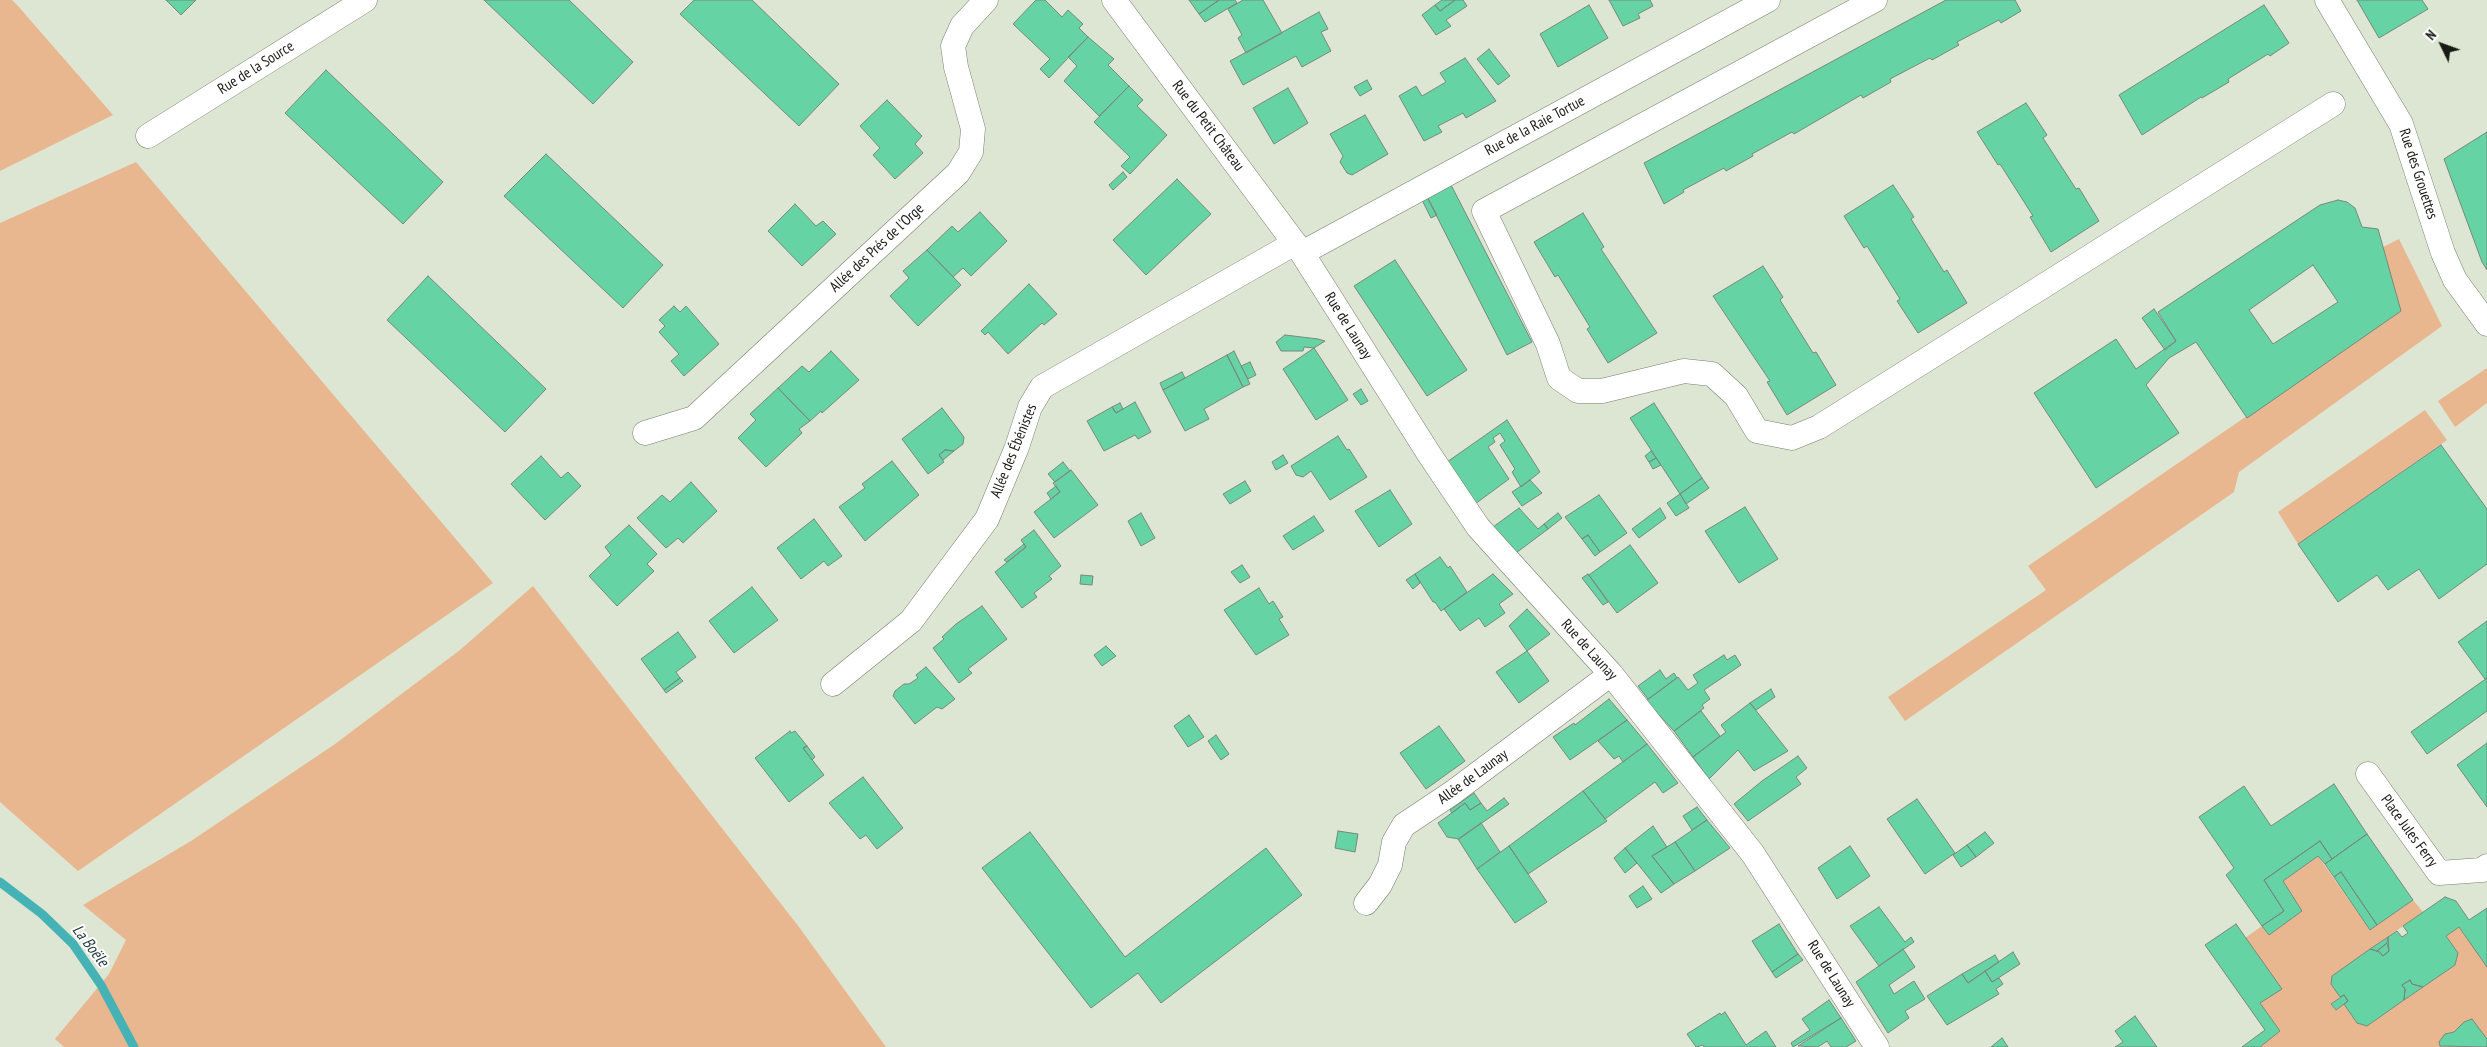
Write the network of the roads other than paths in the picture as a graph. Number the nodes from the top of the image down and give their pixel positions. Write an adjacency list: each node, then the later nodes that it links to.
1 (365, 0): 8 (street, Rue de la Source)
2 (986, 0): 11 (street, Allée des Prés de l'Orge)
3 (1114, 0): 9 (street, Rue du Petit Château)
4 (1768, 0): 9 (street, Rue de la Raie Tortue)
5 (1875, 0): 7 (street)
6 (2327, 0): 10 (street, Rue des Grouettes)
7 (2333, 104)
8 (148, 136)
9 (1298, 248): 12 (street, Rue de Launay); 13 (street, Allée des Ébénistes)
10 (2487, 324)
11 (645, 433)
12 (1611, 674): 16 (street, Allée de Launay); 17 (street, Rue de Launay)
13 (833, 684)
14 (2368, 774): 15 (street, Place Jules Ferry)
15 (2487, 866)
16 (1366, 902)
17 (1877, 1047)

